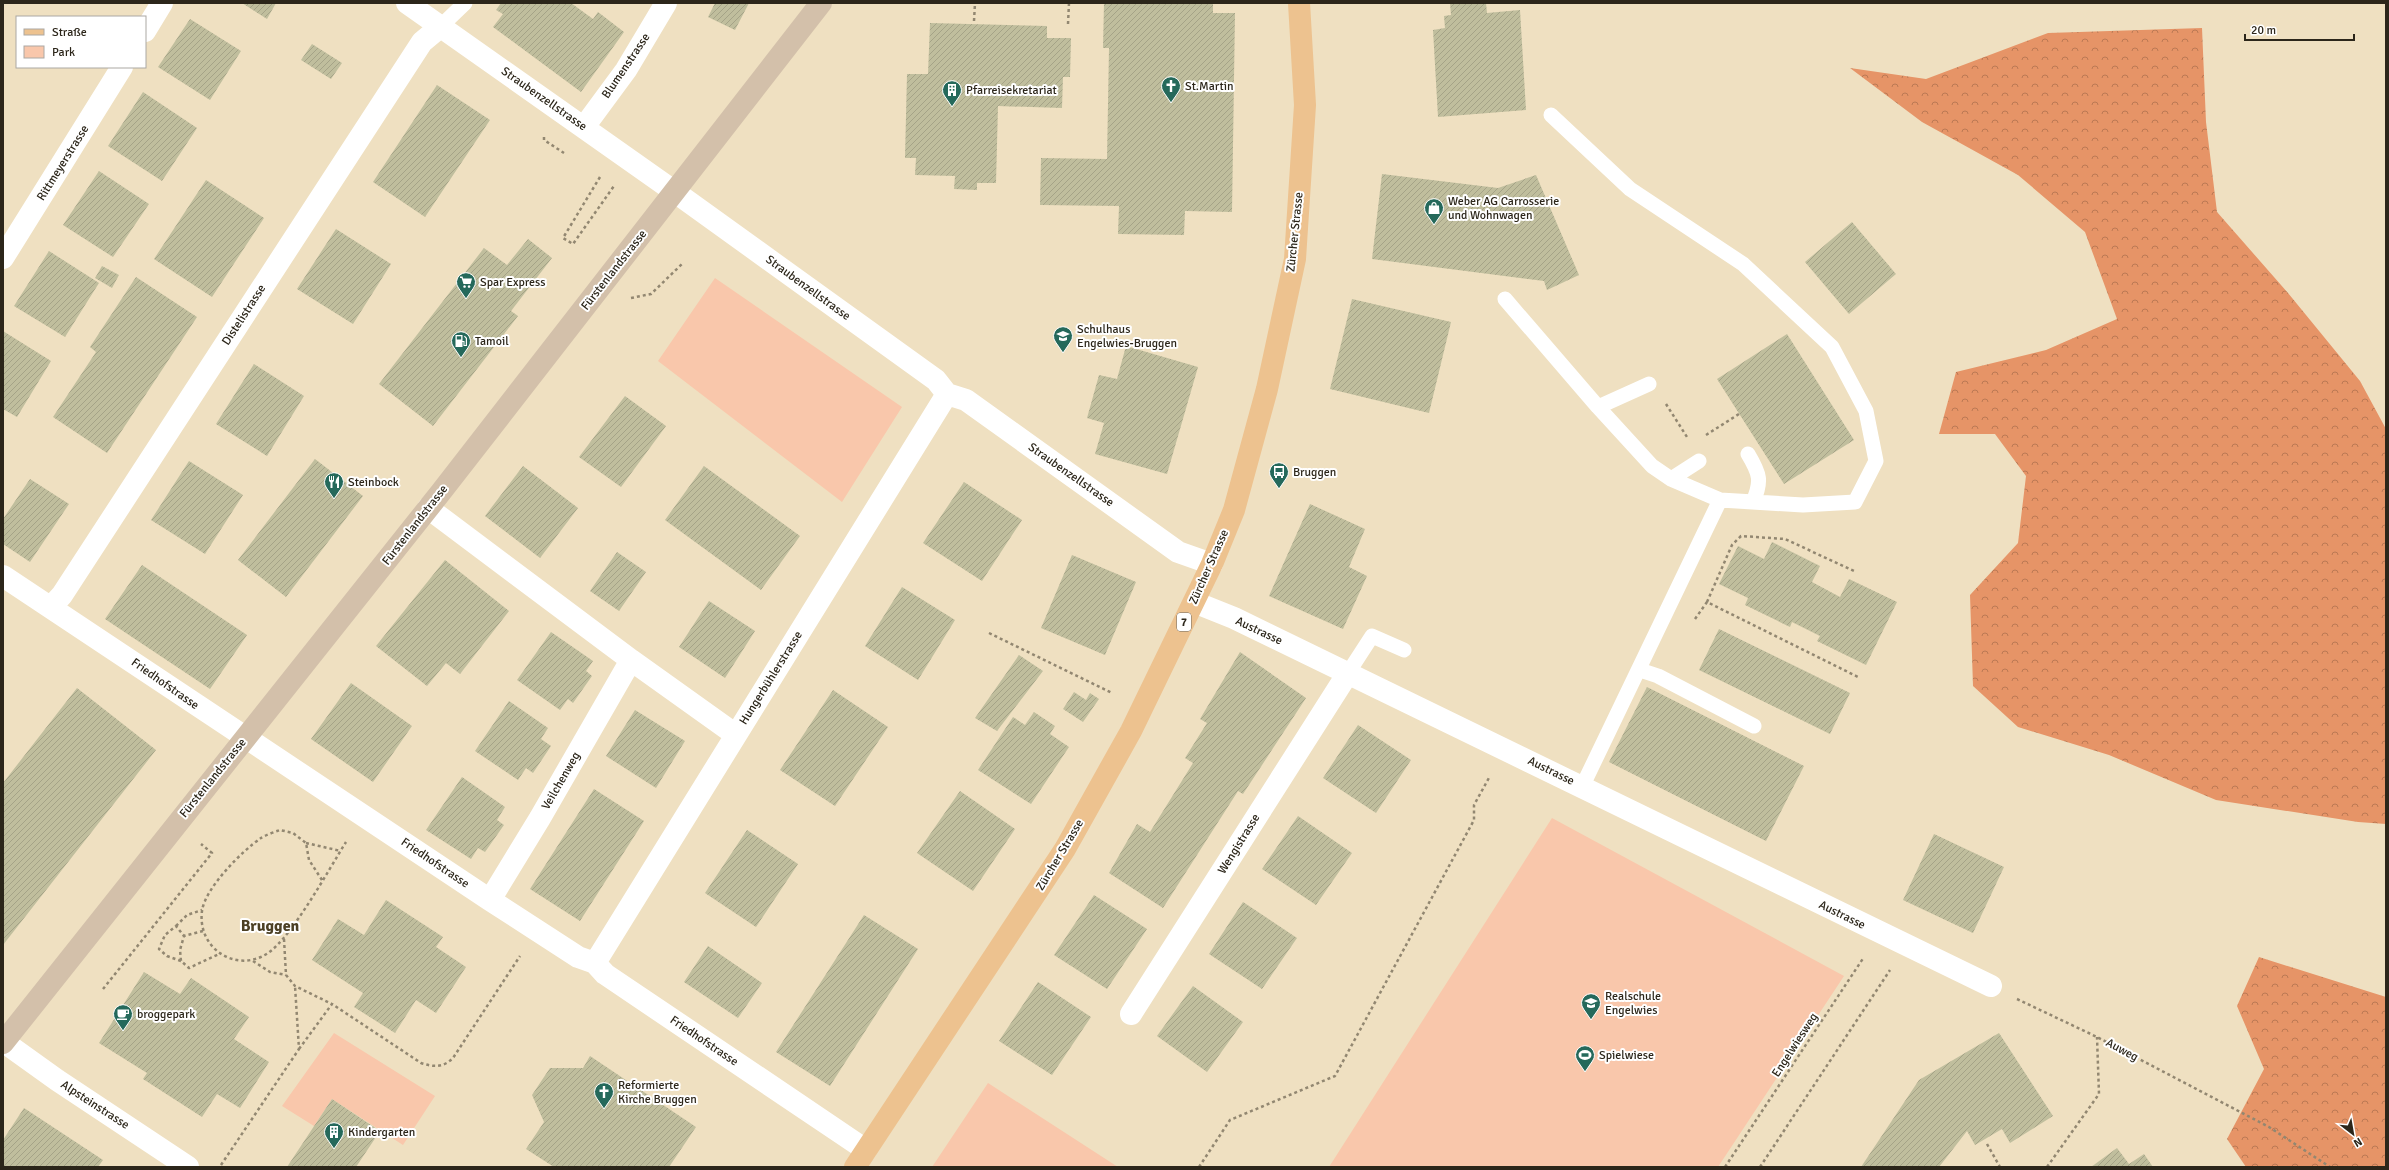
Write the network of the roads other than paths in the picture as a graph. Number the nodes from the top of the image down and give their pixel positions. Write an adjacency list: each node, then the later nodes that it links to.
1 (162, 3): 8 (street)
2 (407, 3): 7 (street, Straubenzellstrasse)
3 (465, 3): 7 (lane)
4 (666, 3): 11 (street, Blumenstrasse)
5 (821, 3): 12 (main road, Fürstenlandstrasse)
6 (1299, 3): 24 (main road, Zürcher Strasse / 7)
7 (440, 26): 11 (street, Straubenzellstrasse); 27 (street, Distelistrasse)
8 (146, 29)
9 (121, 68): 13 (street, Rittmeyerstrasse)
10 (1551, 115): 22 (lane)
11 (584, 127): 12 (street, Straubenzellstrasse)
12 (675, 192): 16 (street, Straubenzellstrasse); 23 (main road, Fürstenlandstrasse)
13 (5, 251)
14 (1505, 299): 17 (lane)
15 (1649, 384): 17 (lane)
16 (947, 394): 24 (street, Straubenzellstrasse); 33 (street, Hungerbühlerstrasse)
17 (1598, 407): 20 (lane)
18 (1748, 454): 22 (lane)
19 (1699, 461): 20 (lane)
20 (1670, 479): 21 (lane)
21 (1720, 500): 22 (lane); 30 (lane)
22 (1753, 502)
23 (428, 508): 29 (street); 34 (main road, Fürstenlandstrasse)
24 (1212, 564): 26 (main road, Zürcher Strasse / 7)
25 (3, 576): 27 (street, Friedhofstrasse)
26 (1194, 602): 31 (street, Austrasse); 41 (main road, Zürcher Strasse / 7)
27 (51, 607): 34 (street, Friedhofstrasse)
28 (1404, 650): 31 (lane)
29 (631, 660): 33 (street); 36 (street, Veilchenweg)
30 (1640, 670): 32 (lane); 35 (lane)
31 (1348, 673): 35 (street, Austrasse); 39 (street, Wengistrasse)
32 (1754, 726)
33 (736, 736): 37 (street, Hungerbühlerstrasse)
34 (245, 738): 36 (street, Friedhofstrasse); 40 (main road, Fürstenlandstrasse)
35 (1582, 787): 38 (street, Austrasse)
36 (490, 900): 37 (street, Friedhofstrasse)
37 (594, 963): 41 (street, Friedhofstrasse)
38 (1991, 986)
39 (1131, 1014)
40 (4, 1042): 42 (street, Alpsteinstrasse)
41 (860, 1158)
42 (188, 1167)

